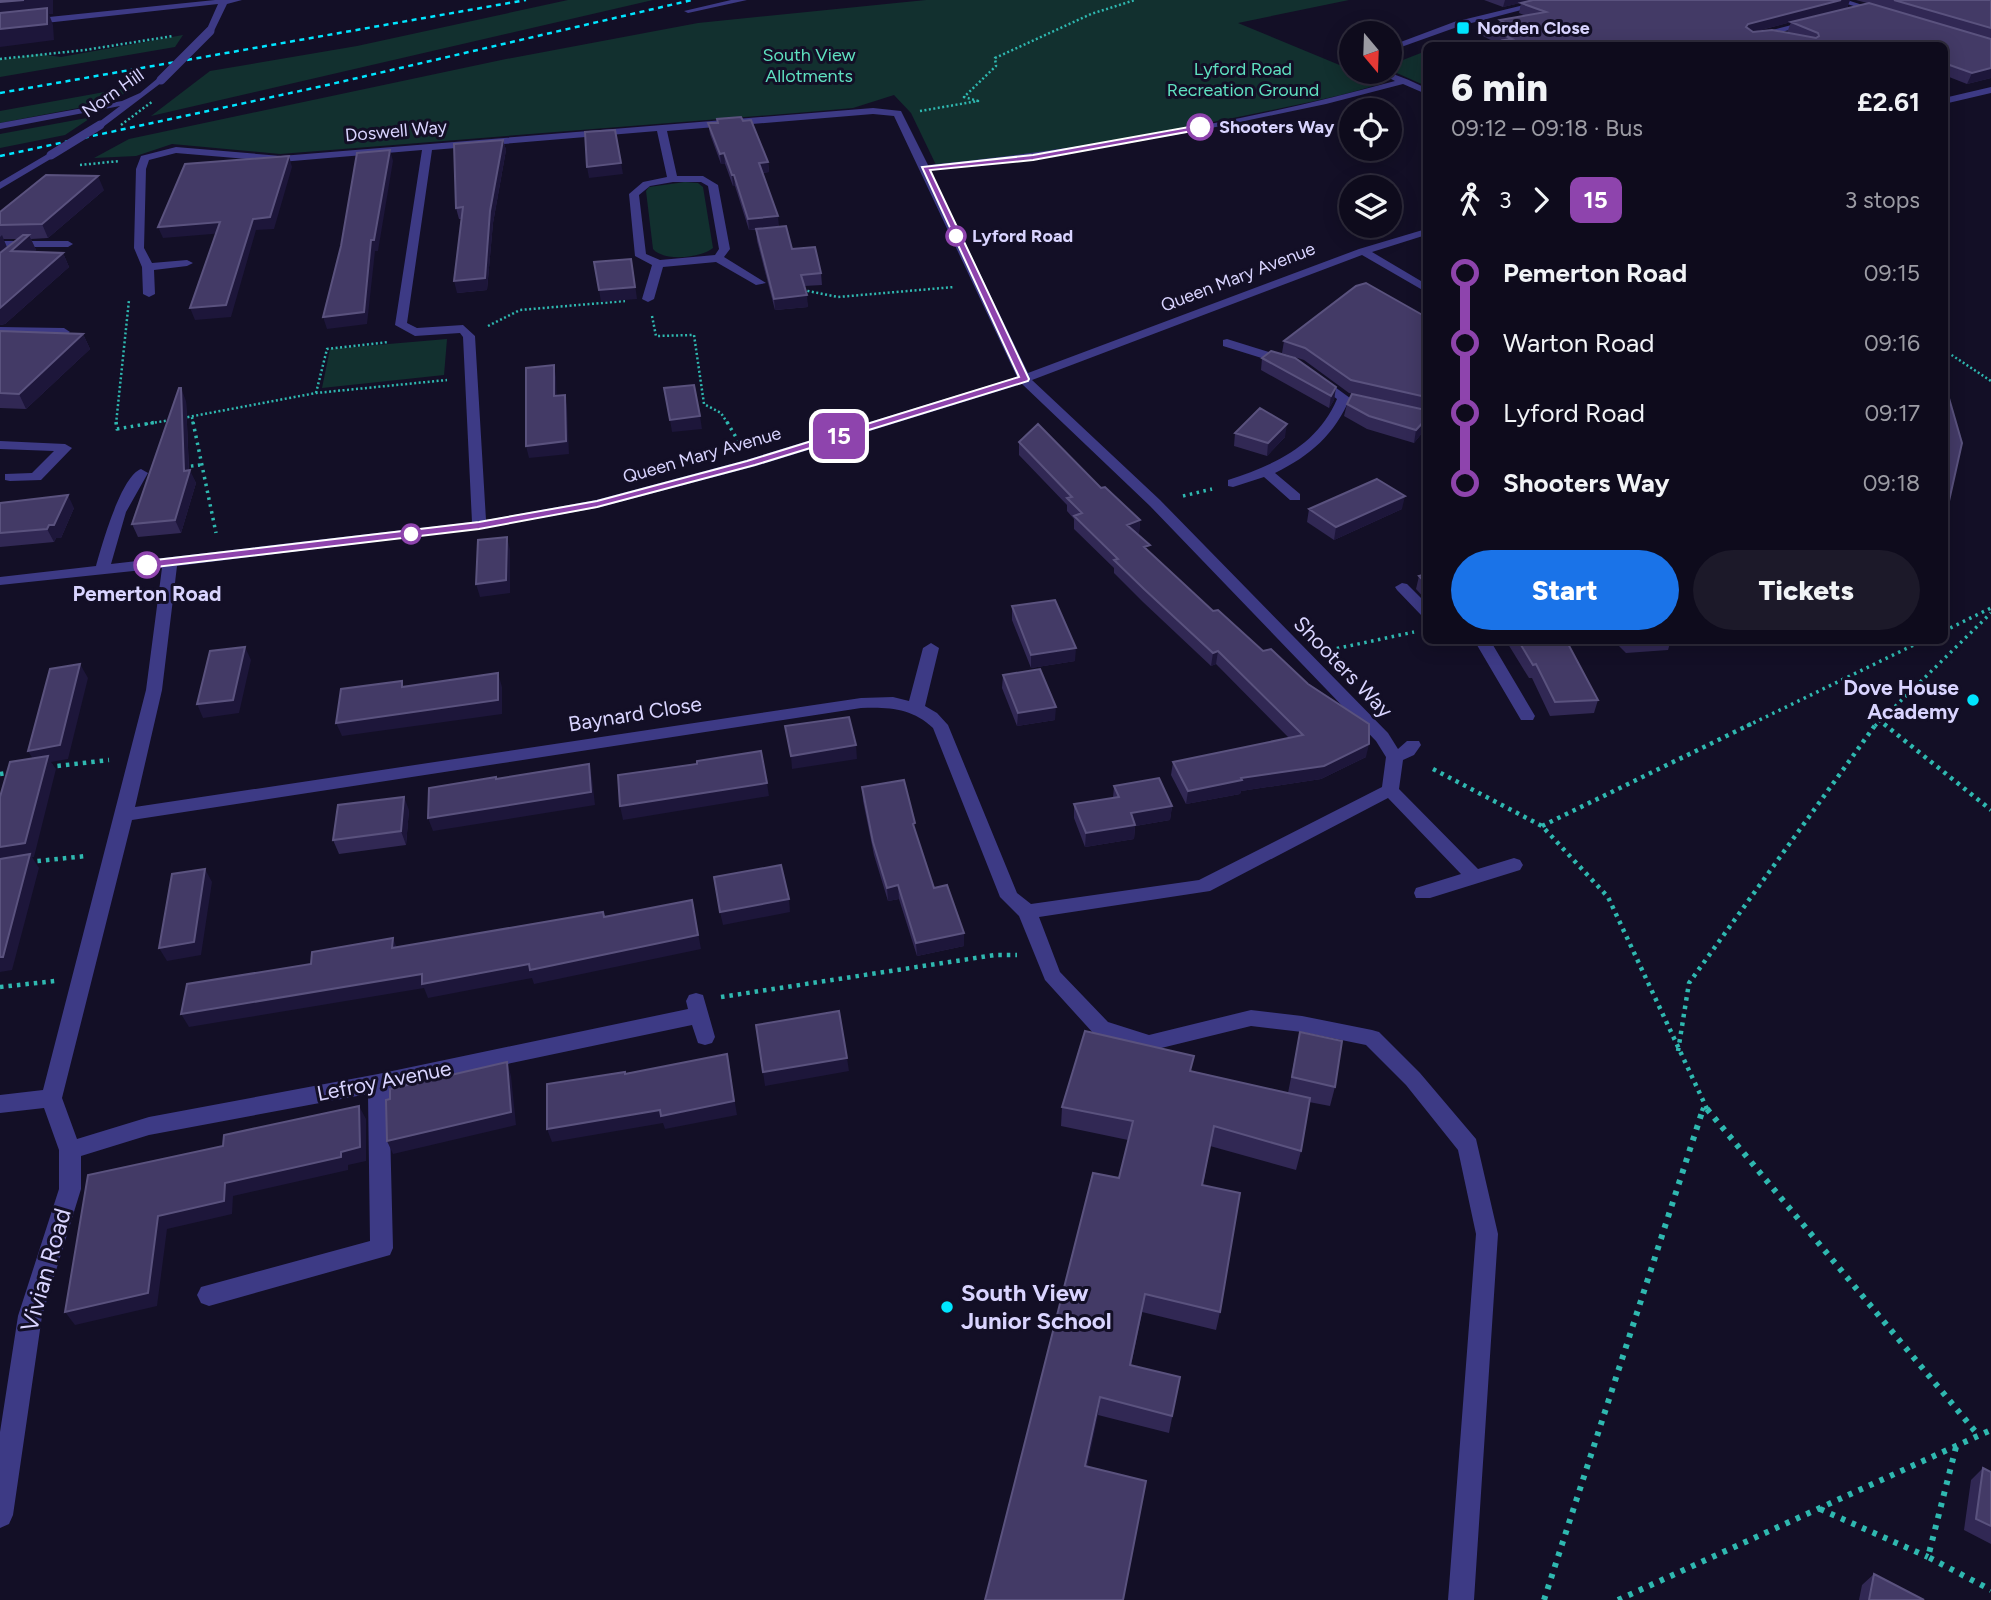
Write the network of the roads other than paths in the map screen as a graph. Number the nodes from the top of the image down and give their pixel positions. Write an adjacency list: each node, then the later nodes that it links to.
1 (238, 0): 5 (street)
2 (743, 0): 7 (street)
3 (1555, 0): 15 (street)
4 (1838, 0): 6 (street)
5 (223, 3): 11 (street); 21 (street, Norn Hill, bridge)
6 (1865, 8): 8 (street); 9 (street)
7 (688, 12)
8 (1850, 12)
9 (1888, 14)
10 (1824, 19): 12 (street)
11 (0, 25)
12 (1771, 32): 13 (street); 14 (street)
13 (1784, 36)
14 (1749, 37)
15 (1402, 45)
16 (1402, 80): 17 (street)
17 (1405, 81): 18 (street); 26 (street)
18 (1423, 89)
19 (1991, 90): 20 (street)
20 (1948, 100)
21 (131, 101): 23 (street); 28 (street, Norn Hill, bridge)
22 (894, 110): 24 (street, Doswell Way); 26 (street, Shooters Way)
23 (0, 126)
24 (661, 127): 25 (street, Doswell Way); 27 (street)
25 (428, 146): 38 (street, Doswell Way); 55 (street)
26 (925, 168): 48 (street, Shooters Way)
27 (673, 179): 34 (street); 37 (street)
28 (0, 186)
29 (1423, 233): 33 (street, Queen Mary Avenue)
30 (0, 244): 32 (street)
31 (68, 244): 32 (street)
32 (24, 245): 35 (street)
33 (1363, 251): 40 (street); 48 (street, Queen Mary Avenue)
34 (718, 258): 37 (street); 39 (street)
35 (8, 260)
36 (187, 263): 38 (street)
37 (658, 264): 42 (street)
38 (148, 267): 41 (street)
39 (760, 283)
40 (1423, 287)
41 (149, 294)
42 (648, 299)
43 (0, 331): 44 (street)
44 (64, 332)
45 (1264, 337): 47 (street)
46 (1227, 343): 47 (street)
47 (1259, 352): 51 (street)
48 (1024, 379): 55 (street, Queen Mary Avenue); 66 (street, Shooters Way)
49 (0, 444): 52 (street)
50 (141, 473): 57 (street)
51 (1267, 473): 53 (street); 54 (street)
52 (10, 477)
53 (1233, 483)
54 (1295, 497)
55 (479, 525): 56 (street, Queen Mary Avenue)
56 (170, 562): 57 (street, Queen Mary Avenue); 68 (street)
57 (102, 570): 58 (street, Queen Mary Avenue)
58 (0, 581)
59 (1402, 587): 60 (street)
60 (1423, 609)
61 (1484, 644): 64 (street)
62 (931, 648): 63 (street)
63 (916, 707): 68 (street, Baynard Close); 72 (street)
64 (1527, 716)
65 (1413, 746): 66 (street)
66 (1395, 757): 67 (street)
67 (1391, 790): 70 (street); 72 (street)
68 (124, 815): 75 (street)
69 (1514, 865): 70 (street)
70 (1475, 877): 71 (street)
71 (1423, 894)
72 (1027, 912): 80 (street)
73 (705, 1037): 74 (street, Lefroy Avenue)
74 (378, 1083): 77 (street, Lefroy Avenue); 78 (street)
75 (51, 1098): 76 (street); 77 (street)
76 (0, 1104)
77 (70, 1150): 79 (street, Vivian Road)
78 (209, 1295)
79 (0, 1515)
80 (1461, 1600)

